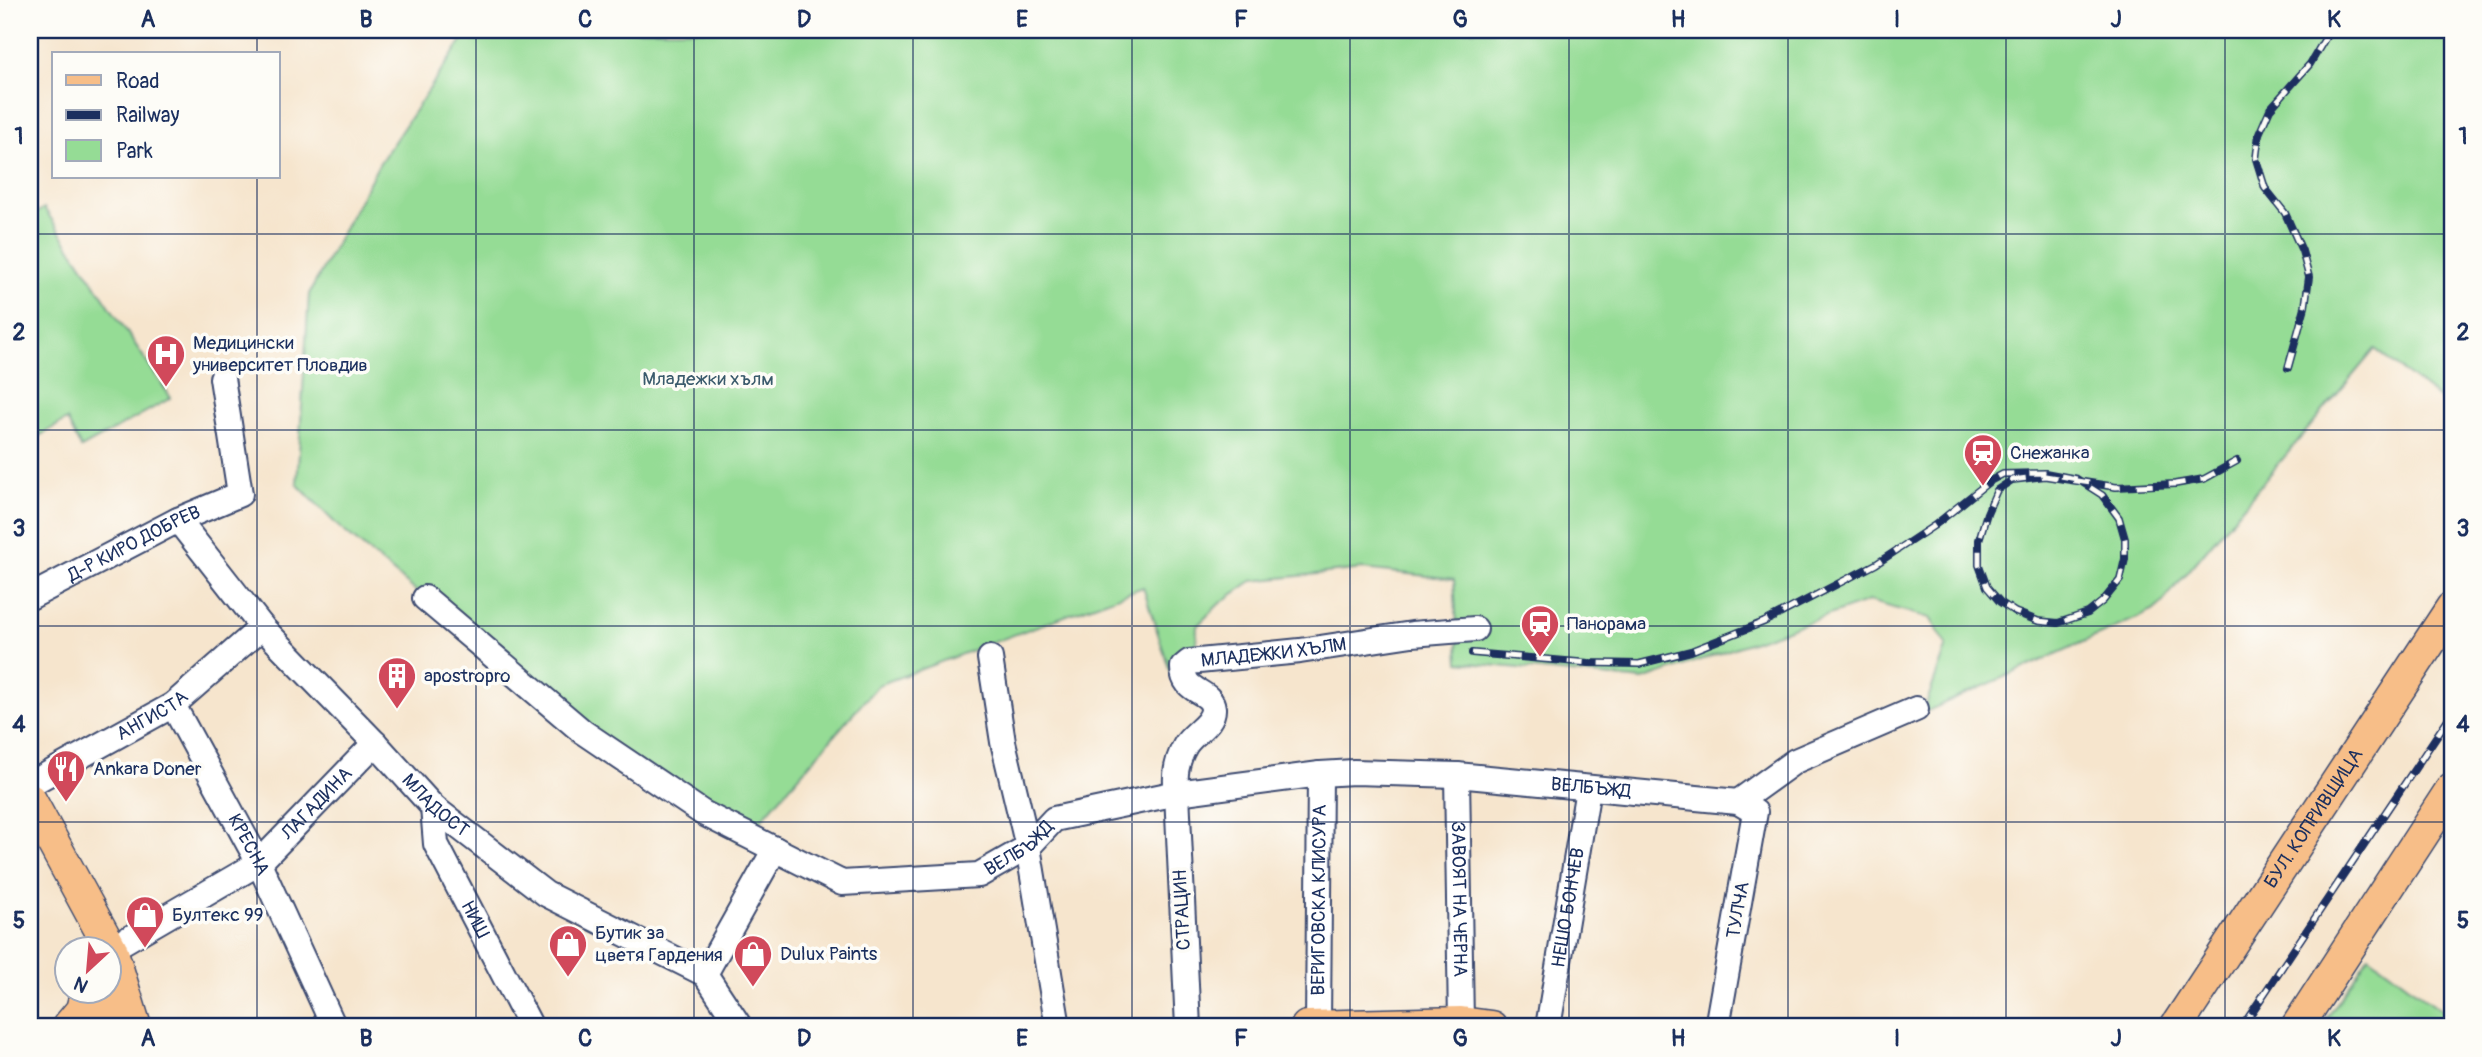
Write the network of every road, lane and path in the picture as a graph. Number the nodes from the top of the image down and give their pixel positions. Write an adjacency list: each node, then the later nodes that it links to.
1 (222, 378): 2 (street, Д-Р КИРО ДОБРЕВ)
2 (178, 520): 3 (street, Д-Р КИРО ДОБРЕВ); 6 (street, МЛАДОСТ)
3 (30, 597)
4 (425, 598): 23 (street, ВЕЛБЪЖД)
5 (2452, 608): 45 (main road, БУЛ. КОПРИВЩИЦА)
6 (262, 627): 9 (street, АНГИСТА); 11 (street, МЛАДОСТ)
7 (1475, 629): 17 (street, МЛАДЕЖКИ ХЪЛМ)
8 (990, 658): 22 (street)
9 (173, 705): 14 (street, АНГИСТА); 24 (street, КРЕСНА)
10 (1916, 709): 19 (street)
11 (375, 743): 20 (street, МЛАДОСТ); 24 (street, ЛАГАДИНА)
12 (1320, 774): 13 (street, ВЕЛБЪЖД); 17 (street, ВЕЛБЪЖД); 42 (street, ВЕРИГОВСКА КЛИСУРА)
13 (1457, 775): 15 (street, ВЕЛБЪЖД); 32 (street, ЗАВОЯТ НА ЧЕРНА)
14 (30, 784)
15 (1588, 789): 19 (street, ВЕЛБЪЖД); 43 (street, НЕШО БОНЧЕВ)
16 (2452, 789): 46 (main road)
17 (1177, 793): 22 (street, ВЕЛБЪЖД); 40 (street, СТРАЦИН)
18 (30, 800): 26 (main road)
19 (1738, 802): 44 (street, ТУЛЧА)
20 (433, 807): 28 (street, МЛАДОСТ); 37 (street, НИШ)
21 (30, 843): 25 (main road)
22 (1028, 847): 23 (street, ВЕЛБЪЖД); 39 (street)
23 (775, 849): 28 (street)
24 (259, 863): 27 (street, ЛАГАДИНА); 36 (street, КРЕСНА)
25 (89, 934)
26 (92, 934)
27 (122, 937)
28 (705, 974): 38 (street, МЛАДОСТ)
29 (122, 999): 35 (main road)
30 (84, 1004): 33 (main road)
31 (103, 1004): 34 (main road)
32 (1476, 1025): 42 (main road)
33 (68, 1027)
34 (107, 1027)
35 (135, 1027)
36 (334, 1027)
37 (531, 1027)
38 (740, 1027)
39 (1058, 1027)
40 (1188, 1027)
41 (1307, 1027): 42 (main road)
42 (1318, 1027)
43 (1548, 1027)
44 (1717, 1027)
45 (2176, 1027)
46 (2297, 1027)

